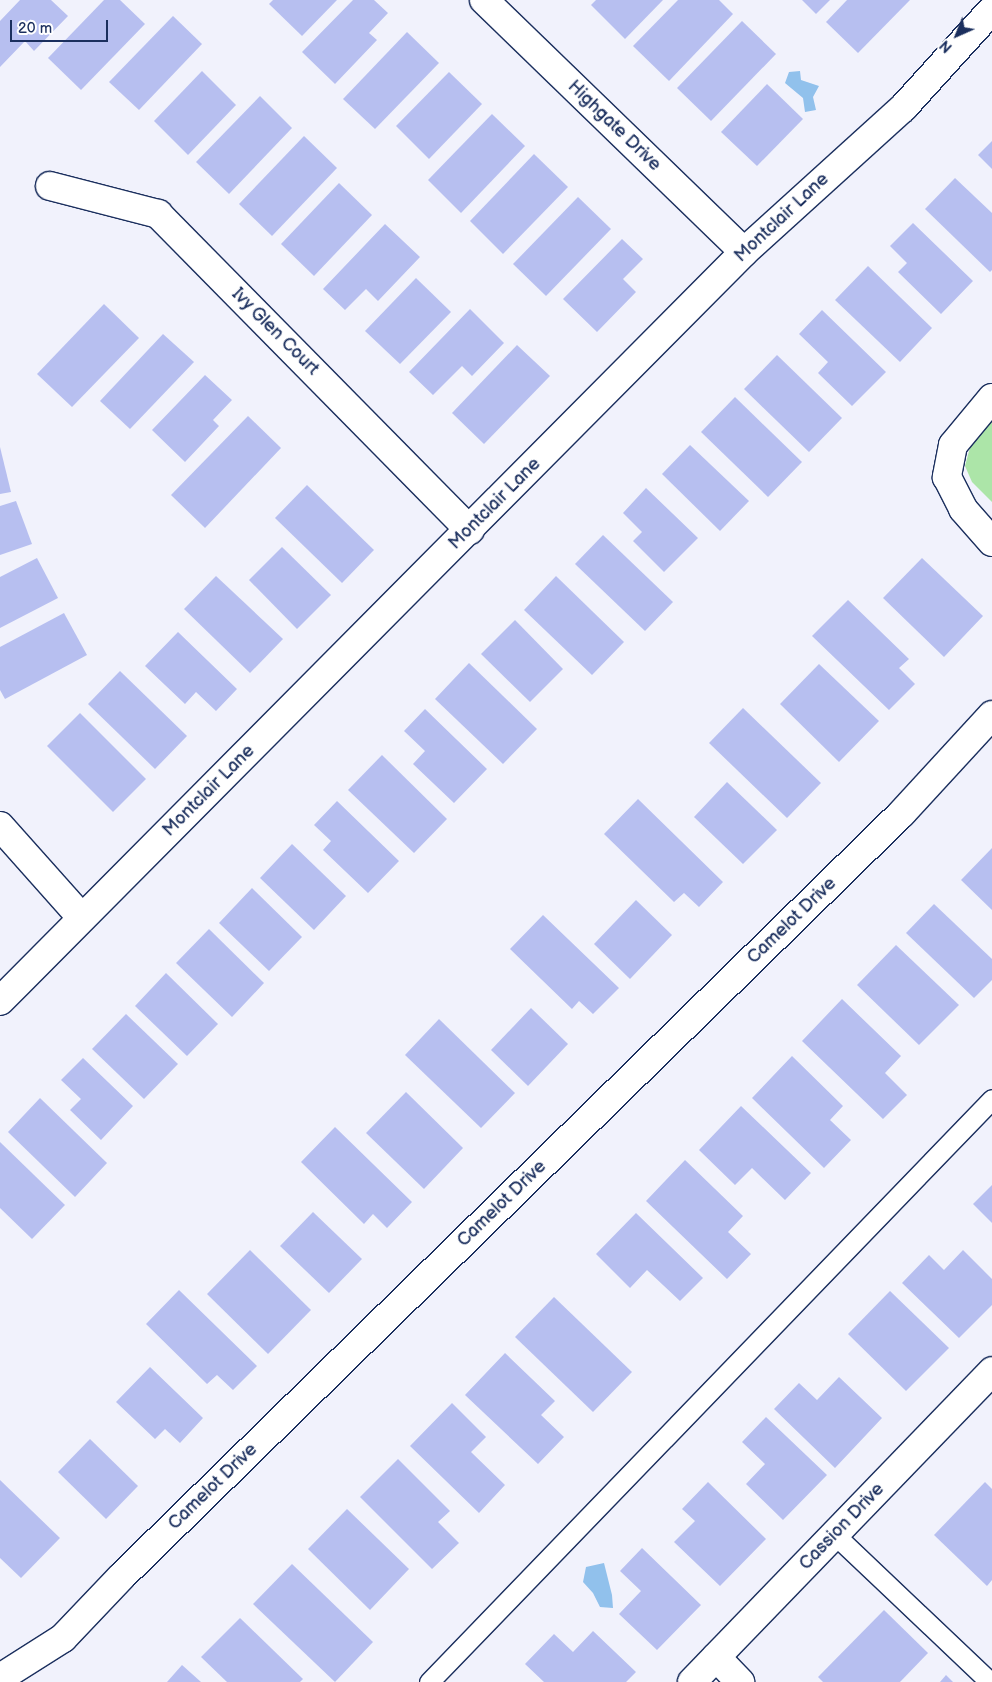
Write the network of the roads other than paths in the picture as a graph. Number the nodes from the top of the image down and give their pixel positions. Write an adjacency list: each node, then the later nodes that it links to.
1 (484, 0): 4 (street, Highgate Drive)
2 (992, 10): 4 (street, Montclair Lane)
3 (50, 186): 6 (street, Ivy Glen Court)
4 (744, 252): 6 (street, Montclair Lane)
5 (992, 398): 7 (street)
6 (470, 530): 10 (street, Montclair Lane)
7 (992, 542)
8 (992, 715): 16 (street, Camelot Drive)
9 (0, 826): 10 (street)
10 (82, 918): 11 (street, Montclair Lane)
11 (0, 1000)
12 (992, 1099): 17 (lane)
13 (992, 1371): 14 (street, Cassion Drive)
14 (834, 1534): 15 (street, Cassion Drive); 20 (lane)
15 (716, 1657): 18 (street, Cassion Drive); 19 (street)
16 (0, 1678)
17 (429, 1682)
18 (692, 1682)
19 (740, 1682)
20 (990, 1682)

